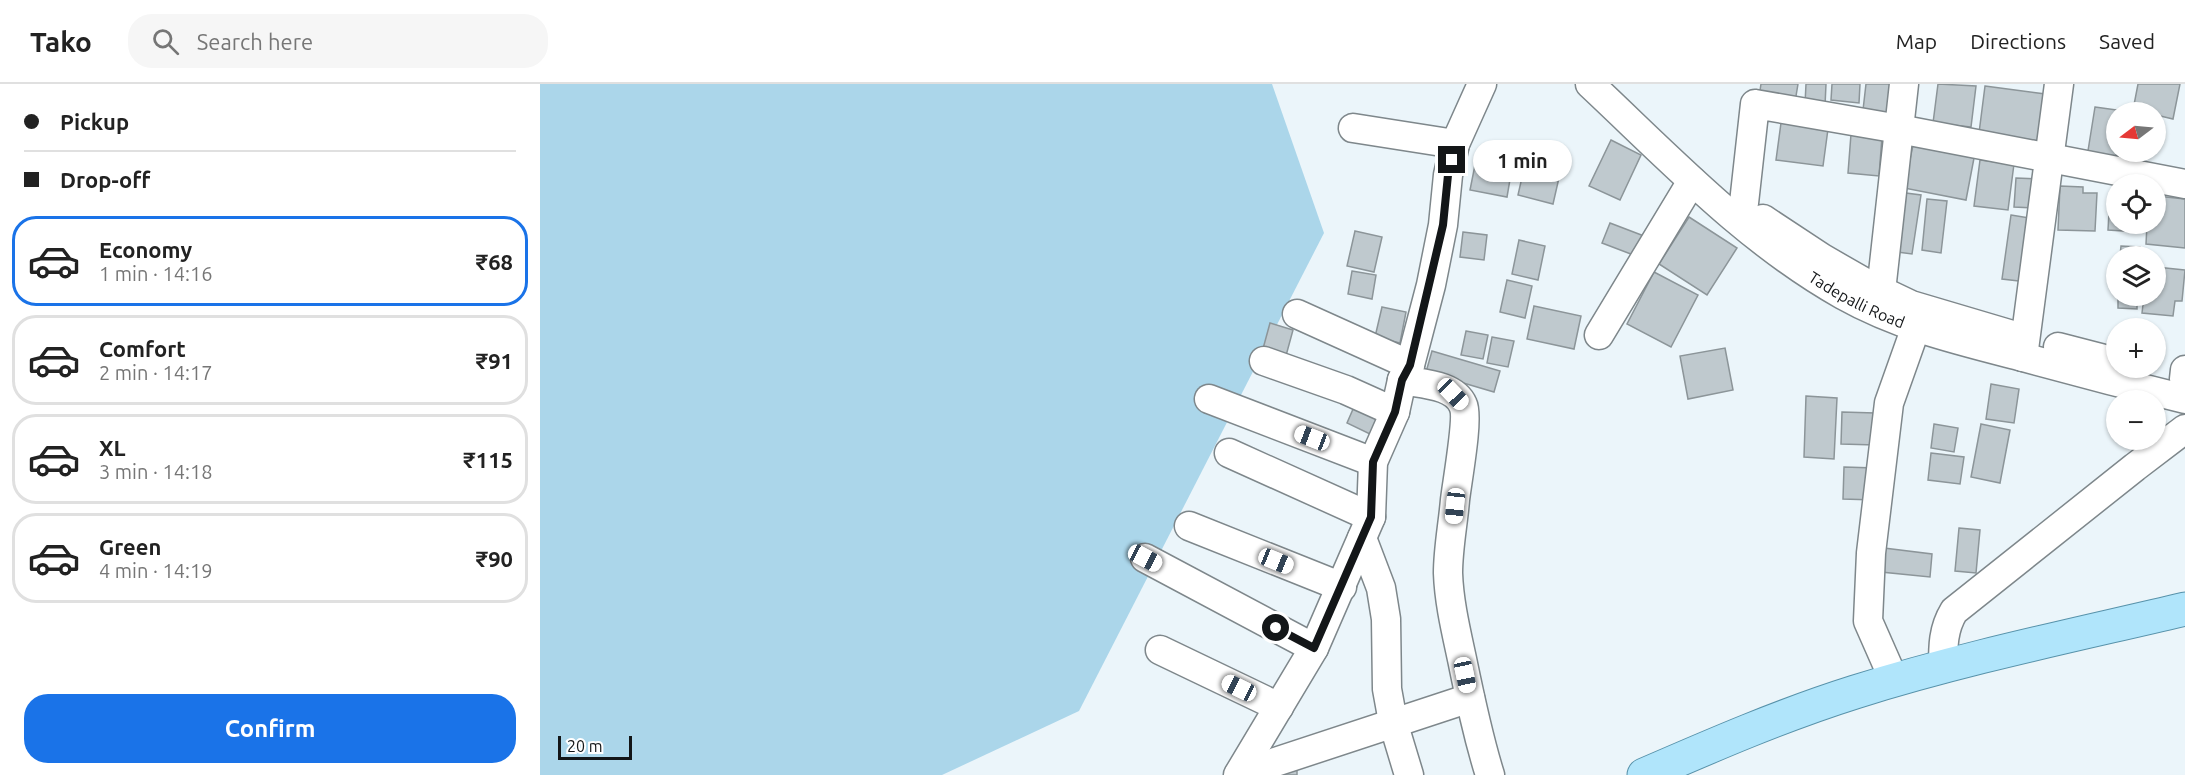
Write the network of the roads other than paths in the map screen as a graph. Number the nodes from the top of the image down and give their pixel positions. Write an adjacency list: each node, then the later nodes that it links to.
1 (1482, 84): 9 (street)
2 (1590, 84): 11 (street, Tadepalli Road)
3 (1612, 84): 13 (street)
4 (1904, 84): 8 (street)
5 (2059, 84): 10 (street)
6 (1756, 94): 8 (street); 13 (street)
7 (1353, 128): 9 (street)
8 (1899, 129): 10 (street); 14 (street)
9 (1455, 144): 21 (street)
10 (2049, 157): 12 (street); 18 (street)
11 (1692, 181): 16 (street, Tadepalli Road); 17 (street)
12 (2185, 184)
13 (1744, 203): 14 (street)
14 (1881, 291): 18 (street)
15 (1297, 314): 21 (street)
16 (1916, 327): 18 (street, Tadepalli Road); 37 (street)
17 (1599, 335)
18 (2025, 348): 19 (street); 23 (street, Tadepalli Road)
19 (2106, 360)
20 (1264, 361): 25 (street)
21 (1406, 372): 25 (street); 38 (street)
22 (2166, 376): 23 (street)
23 (2185, 382)
24 (1209, 399): 28 (street)
25 (1395, 412): 28 (street)
26 (2185, 429): 36 (street)
27 (1229, 453): 30 (street)
28 (1373, 462): 30 (street)
29 (1189, 526): 32 (street)
30 (1367, 527): 32 (street); 40 (street)
31 (1145, 558): 34 (street)
32 (1342, 587): 34 (street)
33 (2185, 609): 36 (main road)
34 (1314, 648): 39 (street)
35 (1160, 650): 39 (street)
36 (1942, 668): 37 (main road)
37 (1894, 680): 44 (main road)
38 (1470, 698): 40 (street); 43 (street)
39 (1279, 707): 41 (street)
40 (1393, 722): 41 (street); 42 (street)
41 (1238, 775)
42 (1409, 775)
43 (1490, 775)
44 (1644, 775)

